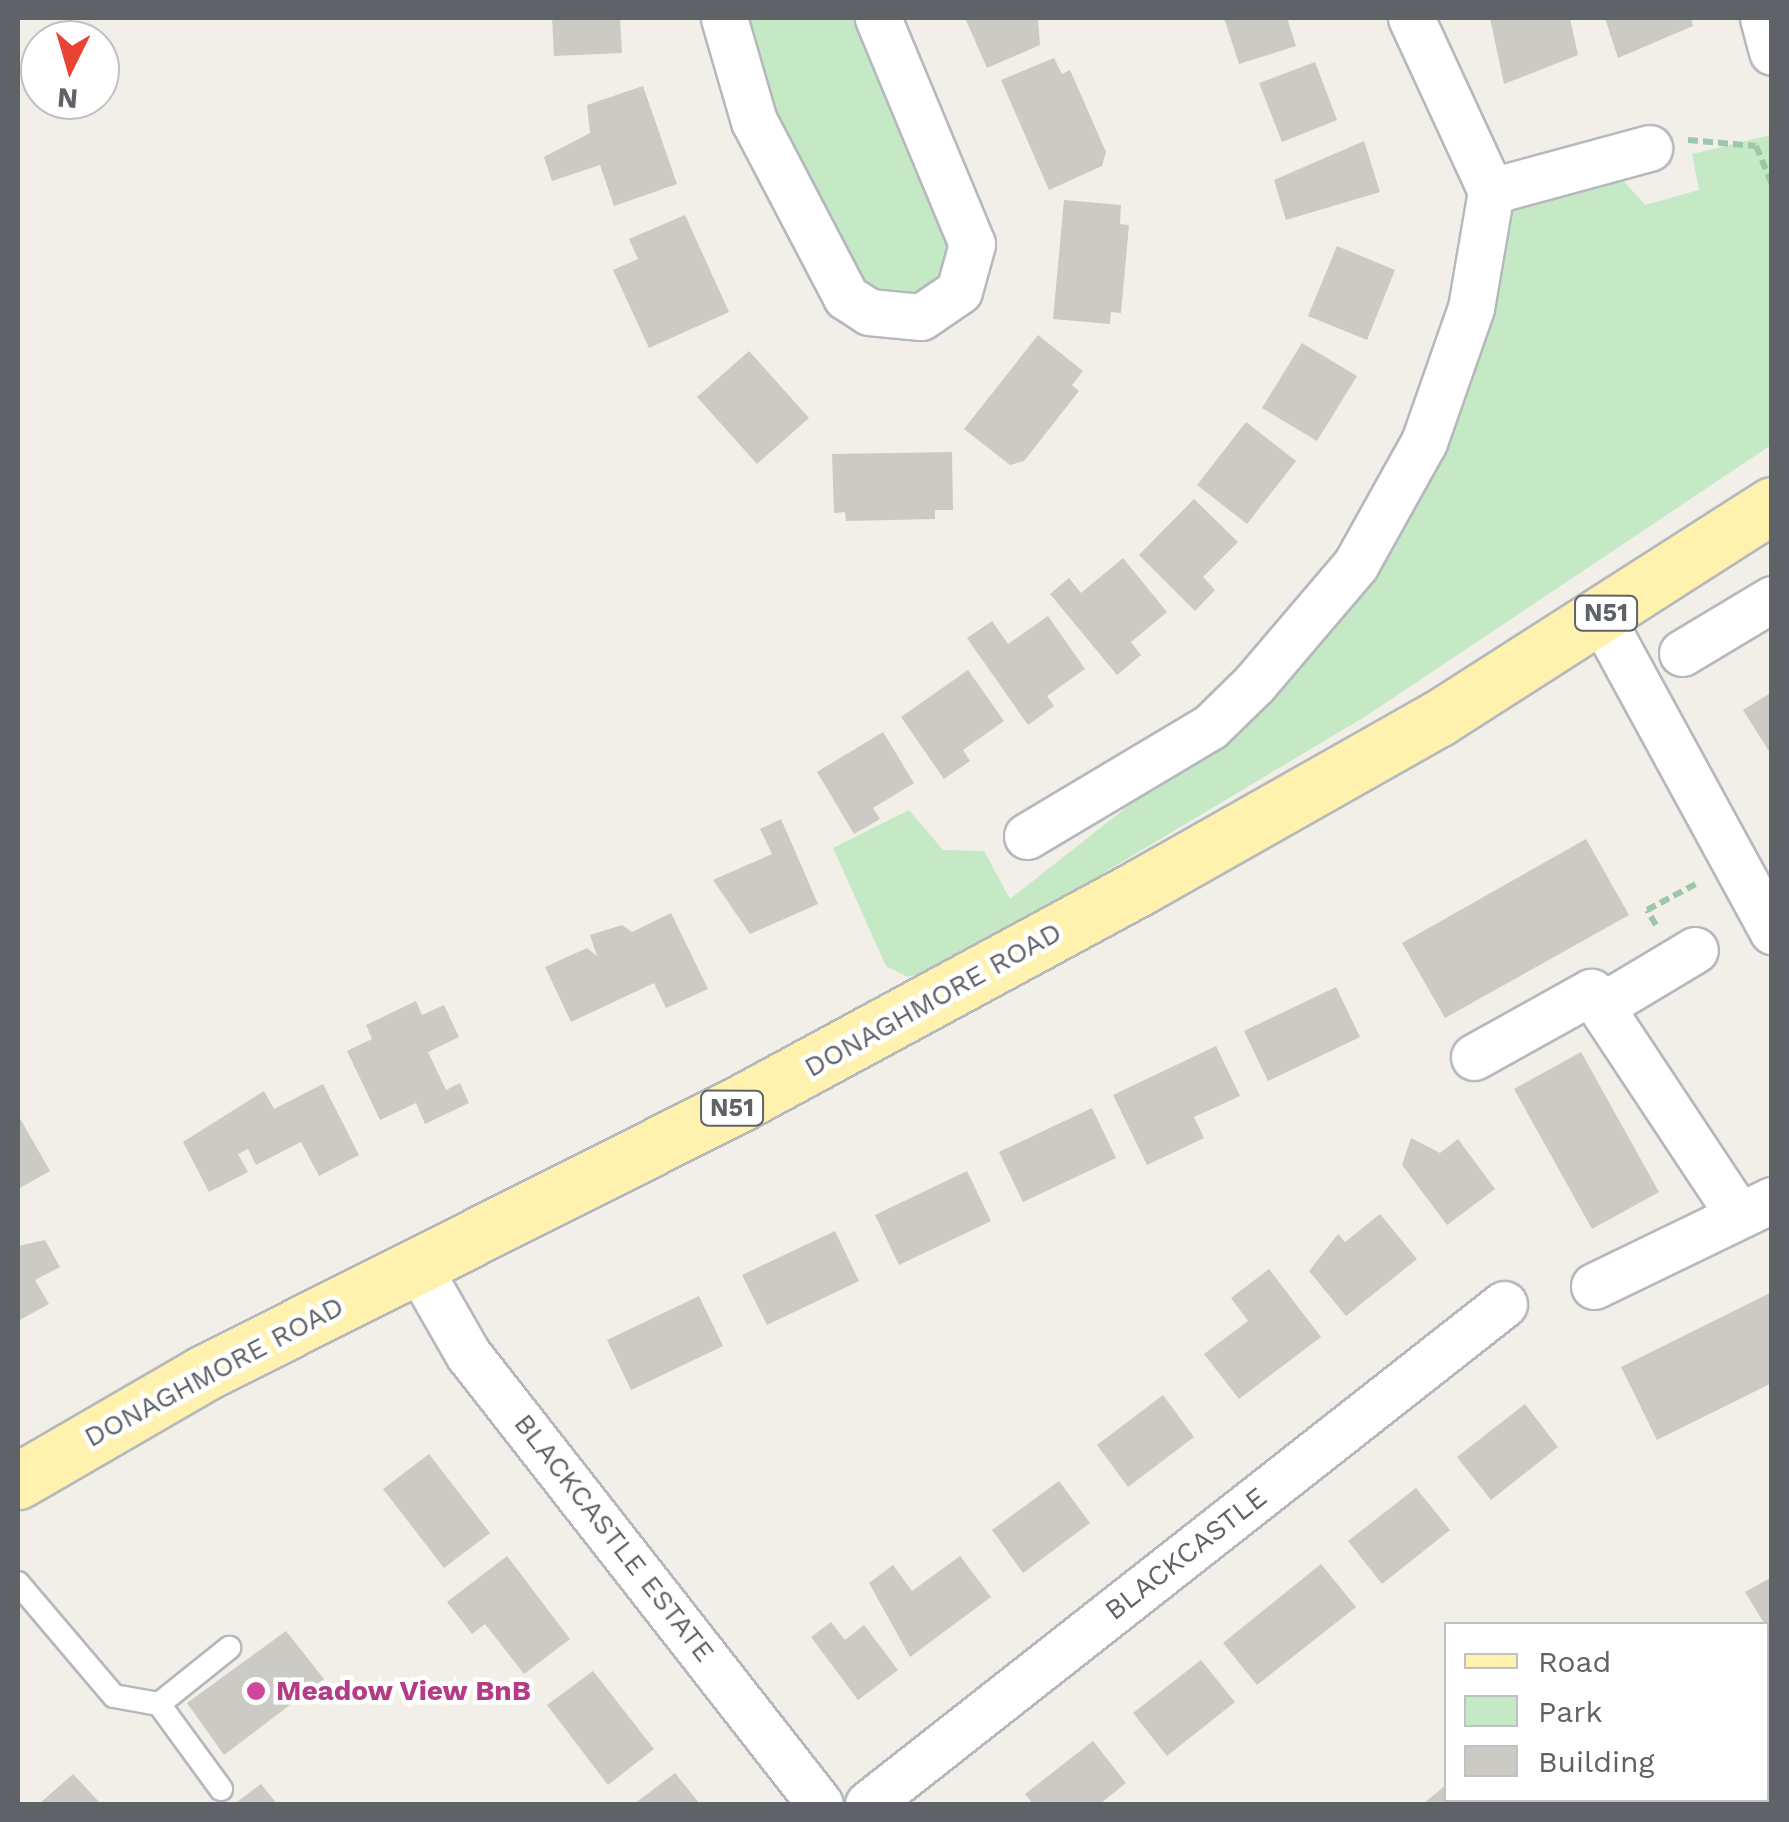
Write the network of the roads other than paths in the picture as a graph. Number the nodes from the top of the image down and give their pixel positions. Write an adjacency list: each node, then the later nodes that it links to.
1 (724, 18): 2 (street)
2 (878, 18)
3 (1411, 18): 7 (street)
4 (1763, 18): 5 (street)
5 (1772, 52)
6 (1649, 148): 7 (street)
7 (1491, 191): 12 (street)
8 (1772, 505): 10 (main road, DONAGHMORE ROAD / N51)
9 (1772, 599): 11 (street)
10 (1601, 616): 13 (street); 18 (main road, DONAGHMORE ROAD / N51)
11 (1682, 653)
12 (1027, 836)
13 (1772, 931)
14 (1686, 955): 15 (street)
15 (1603, 1005): 16 (street); 17 (street)
16 (1474, 1057)
17 (1755, 1208): 19 (street)
18 (418, 1265): 21 (main road, DONAGHMORE ROAD / N51); 26 (street, BLACKCASTLE ESTATE)
19 (1594, 1286)
20 (1504, 1304): 27 (street, BLACKCASTLE)
21 (18, 1481)
22 (18, 1584): 24 (lane)
23 (230, 1648): 24 (lane)
24 (159, 1704): 25 (lane)
25 (220, 1789)
26 (820, 1804)
27 (868, 1804)

